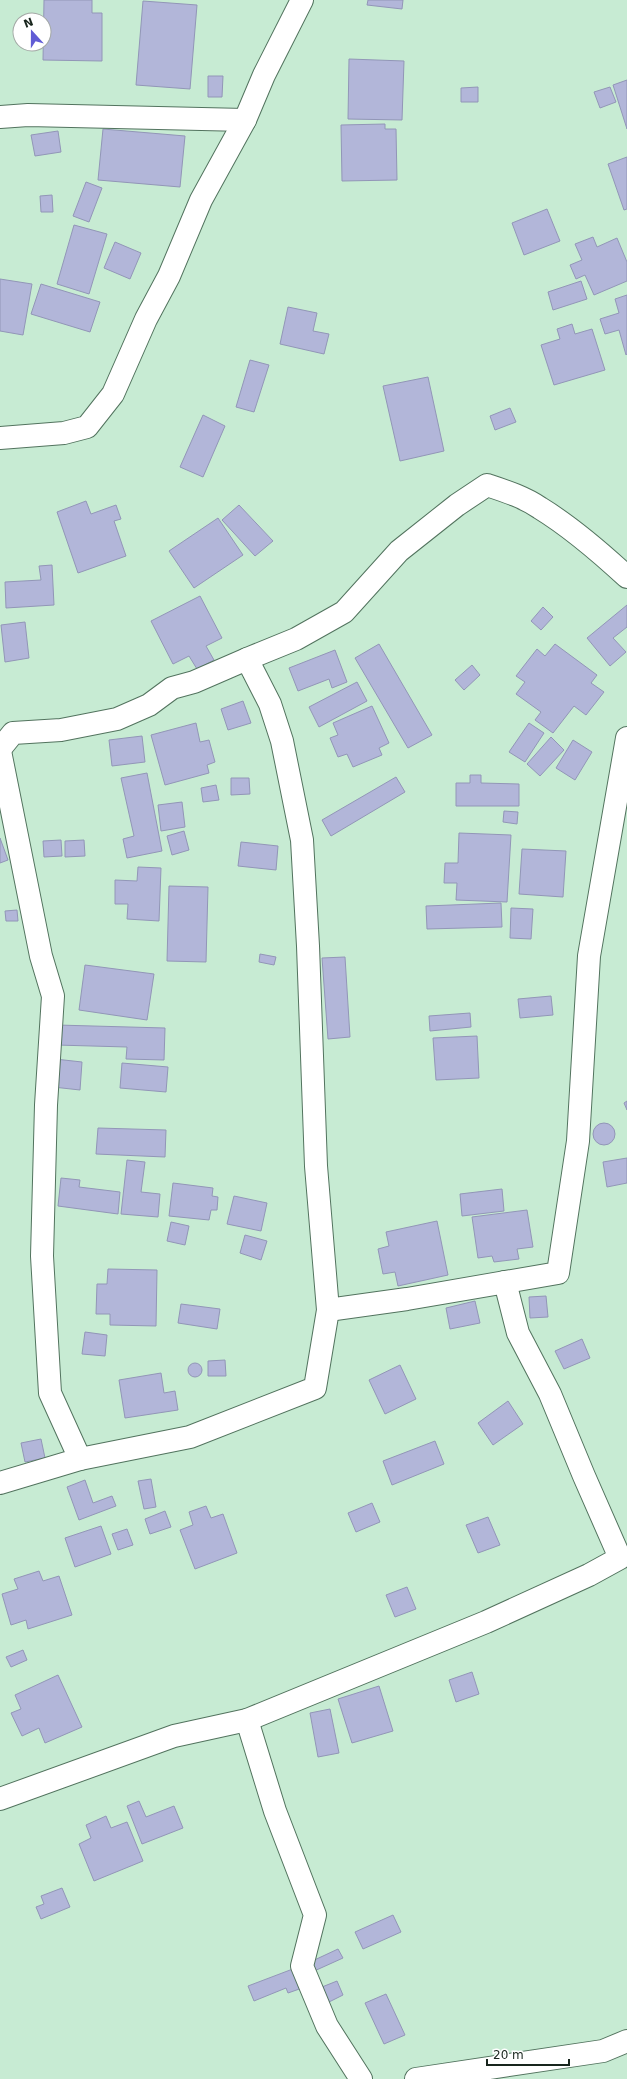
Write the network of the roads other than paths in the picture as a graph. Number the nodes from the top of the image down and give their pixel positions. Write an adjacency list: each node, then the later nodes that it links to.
1 (302, 0): 3 (street)
2 (0, 117): 3 (street)
3 (245, 120): 4 (street)
4 (0, 438)
5 (627, 577): 6 (street)
6 (246, 659): 8 (street); 10 (street)
7 (627, 738): 9 (street)
8 (0, 750): 11 (street)
9 (505, 1282): 10 (street); 13 (street)
10 (328, 1310): 11 (street)
11 (80, 1459): 12 (street)
12 (0, 1483)
13 (624, 1564): 14 (street)
14 (247, 1720): 15 (street); 17 (street)
15 (0, 1799)
16 (627, 2041): 18 (street)
17 (362, 2079)
18 (416, 2079)

